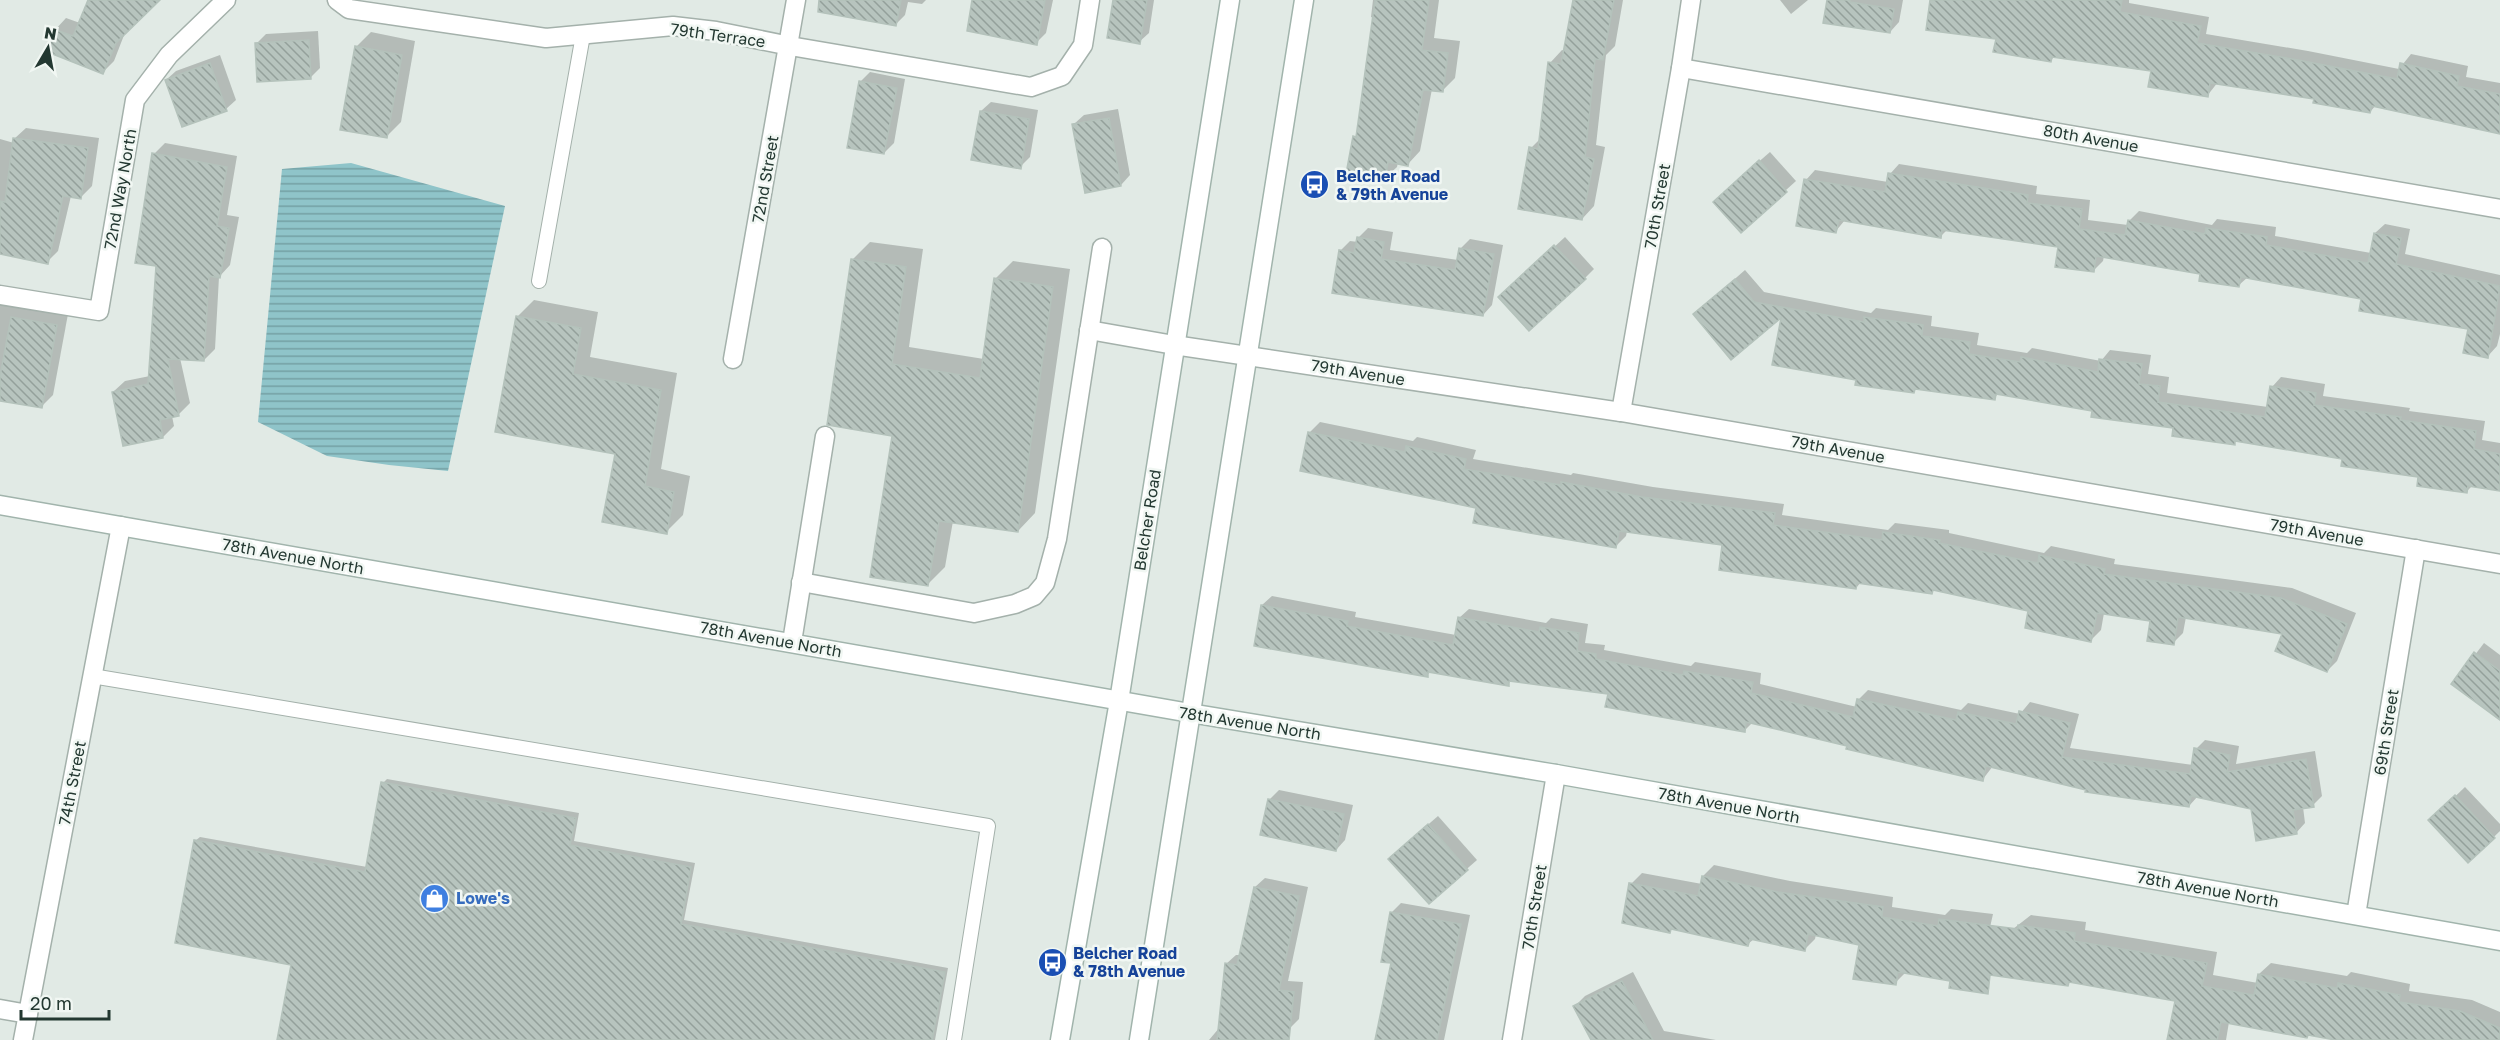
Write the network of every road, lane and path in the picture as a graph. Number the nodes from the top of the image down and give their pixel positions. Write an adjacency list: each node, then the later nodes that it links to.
1 (226, 0): 14 (street, 72nd Way North)
2 (337, 0): 8 (street, 79th Terrace)
3 (796, 0): 9 (street, 72nd Street)
4 (1090, 0): 9 (street, 79th Terrace)
5 (1230, 0): 16 (street, Belcher Road)
6 (1305, 0): 17 (street)
7 (1691, 0): 10 (street, 70th Street)
8 (583, 35): 9 (street, 79th Terrace); 13 (lane)
9 (790, 46): 18 (street, 72nd Street)
10 (1681, 68): 11 (street, 80th Avenue); 19 (street, 70th Street)
11 (2500, 209)
12 (1102, 248): 15 (street)
13 (539, 281)
14 (0, 294)
15 (1089, 330): 16 (street, 79th Avenue); 25 (street)
16 (1174, 345): 17 (street, 79th Avenue); 28 (street, Belcher Road)
17 (1248, 356): 19 (street, 79th Avenue); 29 (street)
18 (733, 358)
19 (1621, 412): 23 (street, 79th Avenue)
20 (825, 436): 25 (street)
21 (0, 505): 22 (street, 78th Avenue North)
22 (121, 526): 26 (street, 78th Avenue North); 27 (street, 74th Street)
23 (2416, 549): 24 (street, 79th Avenue); 31 (street, 69th Street)
24 (2500, 564)
25 (801, 582): 26 (street)
26 (792, 642): 28 (street, 78th Avenue North)
27 (92, 676): 34 (street, 74th Street); 36 (lane)
28 (1119, 701): 29 (street, 78th Avenue North); 37 (street, Belcher Road)
29 (1190, 713): 30 (street, 78th Avenue North); 38 (street)
30 (1556, 774): 31 (street, 78th Avenue North); 39 (street, 70th Street)
31 (2356, 915): 32 (street, 78th Avenue North)
32 (2500, 941)
33 (0, 1009): 34 (street)
34 (28, 1014): 35 (street, 74th Street)
35 (23, 1040)
36 (954, 1040)
37 (1060, 1040)
38 (1139, 1040)
39 (1512, 1040)

